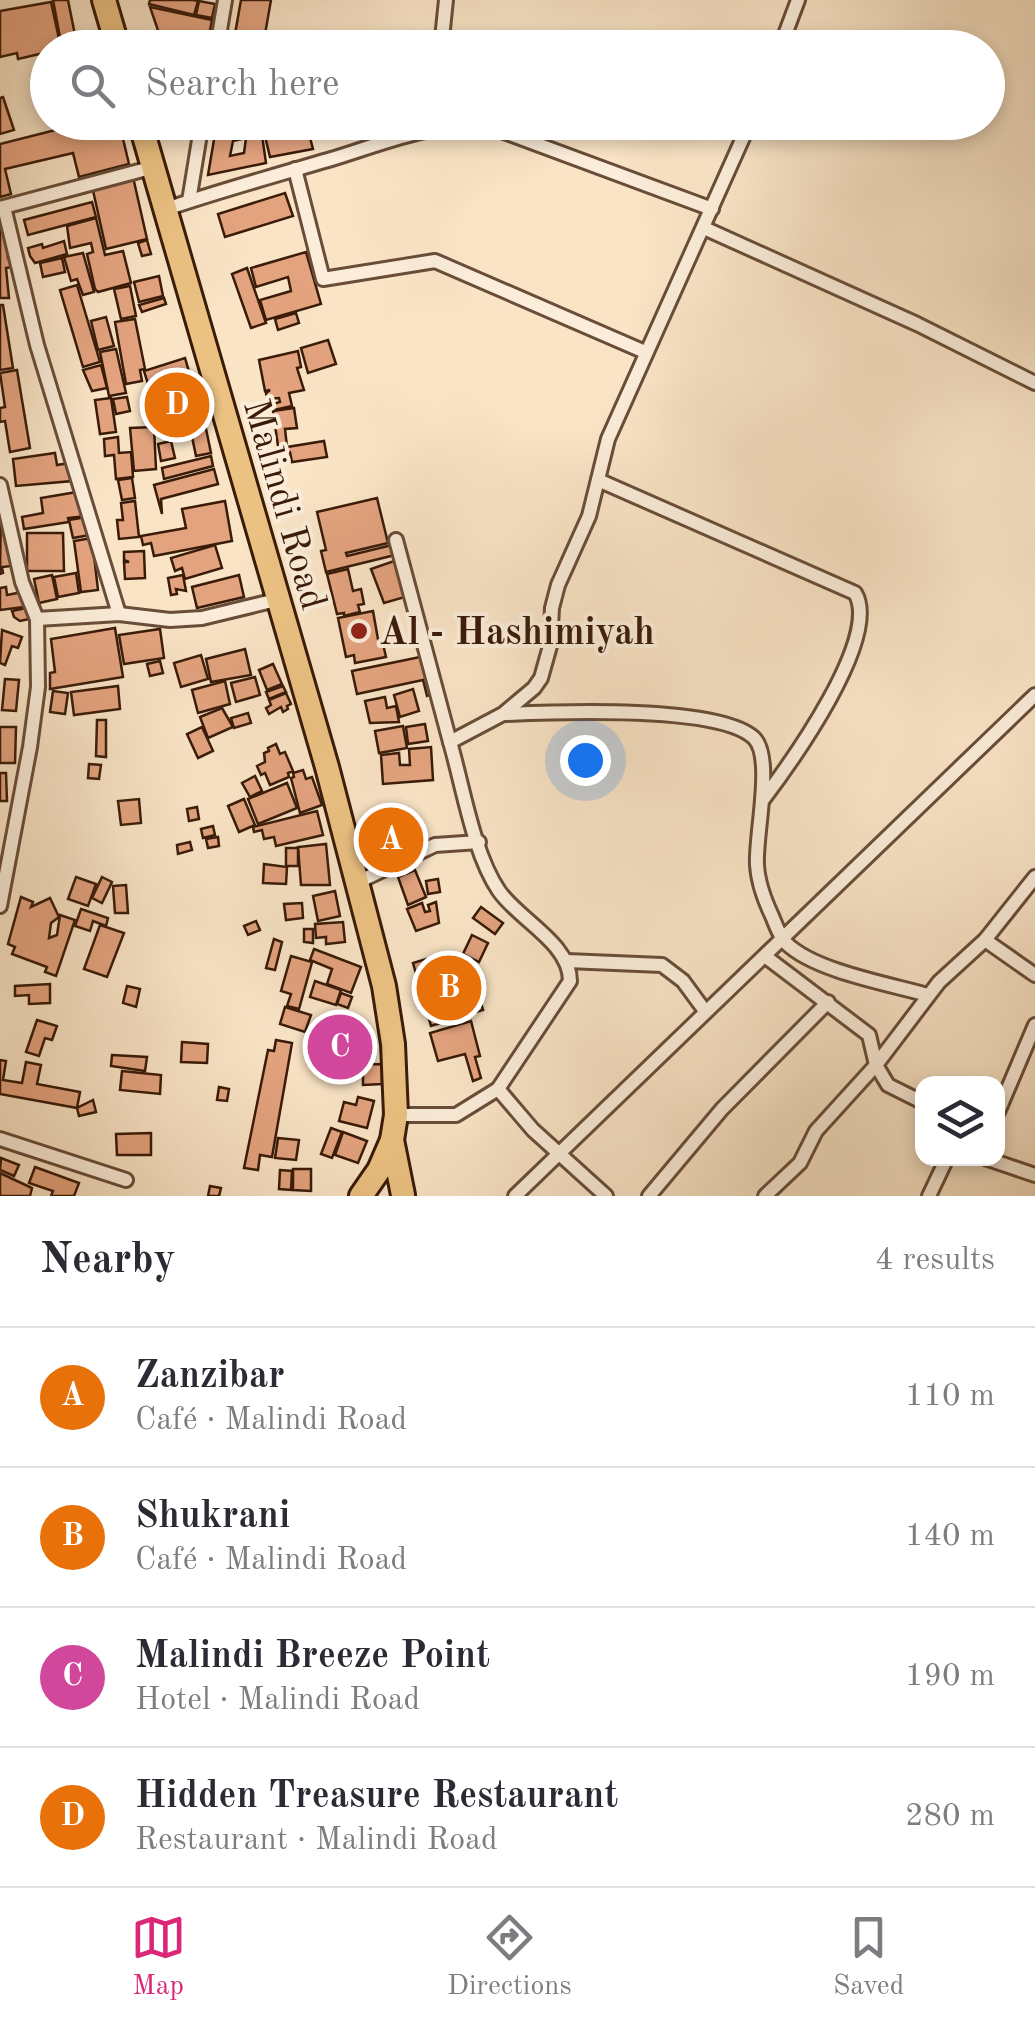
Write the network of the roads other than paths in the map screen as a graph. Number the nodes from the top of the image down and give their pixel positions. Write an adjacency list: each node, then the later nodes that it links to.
1 (104, 0): 5 (highway)
2 (224, 0): 6 (street)
3 (446, 0): 7 (street)
4 (798, 0): 8 (street)
5 (113, 30)
6 (220, 30)
7 (443, 30)
8 (787, 30)
9 (146, 140): 14 (highway, Malindi Road)
10 (199, 140): 16 (street)
11 (388, 140): 15 (street)
12 (526, 140): 19 (street)
13 (742, 140): 19 (street)
14 (154, 167): 17 (street); 18 (highway, Malindi Road)
15 (295, 169): 16 (street); 21 (street)
16 (189, 201): 18 (street)
17 (2, 207): 27 (street)
18 (166, 209): 26 (highway, Malindi Road)
19 (712, 209): 20 (street)
20 (704, 228): 21 (street); 22 (street)
21 (645, 352): 23 (street)
22 (1035, 383)
23 (598, 480): 30 (street); 32 (street)
24 (0, 485): 28 (street)
25 (396, 540): 31 (street)
26 (276, 600): 27 (street); 35 (highway, Malindi Road)
27 (119, 614): 28 (street)
28 (38, 619): 36 (street)
29 (1035, 696): 37 (street)
30 (503, 714): 31 (street); 32 (street)
31 (450, 742): 33 (street)
32 (760, 804): 37 (street)
33 (478, 842): 35 (street); 40 (street)
34 (1035, 877): 38 (street)
35 (358, 882): 50 (highway, Malindi Road)
36 (0, 904)
37 (783, 940): 39 (street); 42 (street)
38 (985, 940): 41 (street); 42 (street)
39 (766, 957): 43 (street); 44 (street)
40 (567, 961): 44 (street); 47 (street)
41 (1035, 975)
42 (928, 996): 46 (street)
43 (828, 1002): 46 (street); 59 (street)
44 (704, 1011): 53 (street)
45 (1035, 1025): 48 (street)
46 (876, 1066): 49 (street); 58 (street)
47 (498, 1089): 50 (street); 53 (street)
48 (1005, 1096)
49 (915, 1098)
50 (396, 1114): 52 (highway, Malindi Road)
51 (0, 1139): 57 (street)
52 (392, 1140): 60 (highway, Malindi Road); 61 (highway, Malindi Road)
53 (559, 1152): 62 (street); 63 (street)
54 (1005, 1165): 56 (street)
55 (943, 1166): 66 (street)
56 (1035, 1175)
57 (126, 1180)
58 (780, 1182): 64 (street); 65 (street)
59 (654, 1194)
60 (364, 1196): 61 (highway)
61 (403, 1196)
62 (515, 1196)
63 (606, 1196)
64 (764, 1196)
65 (791, 1196)
66 (929, 1196)

